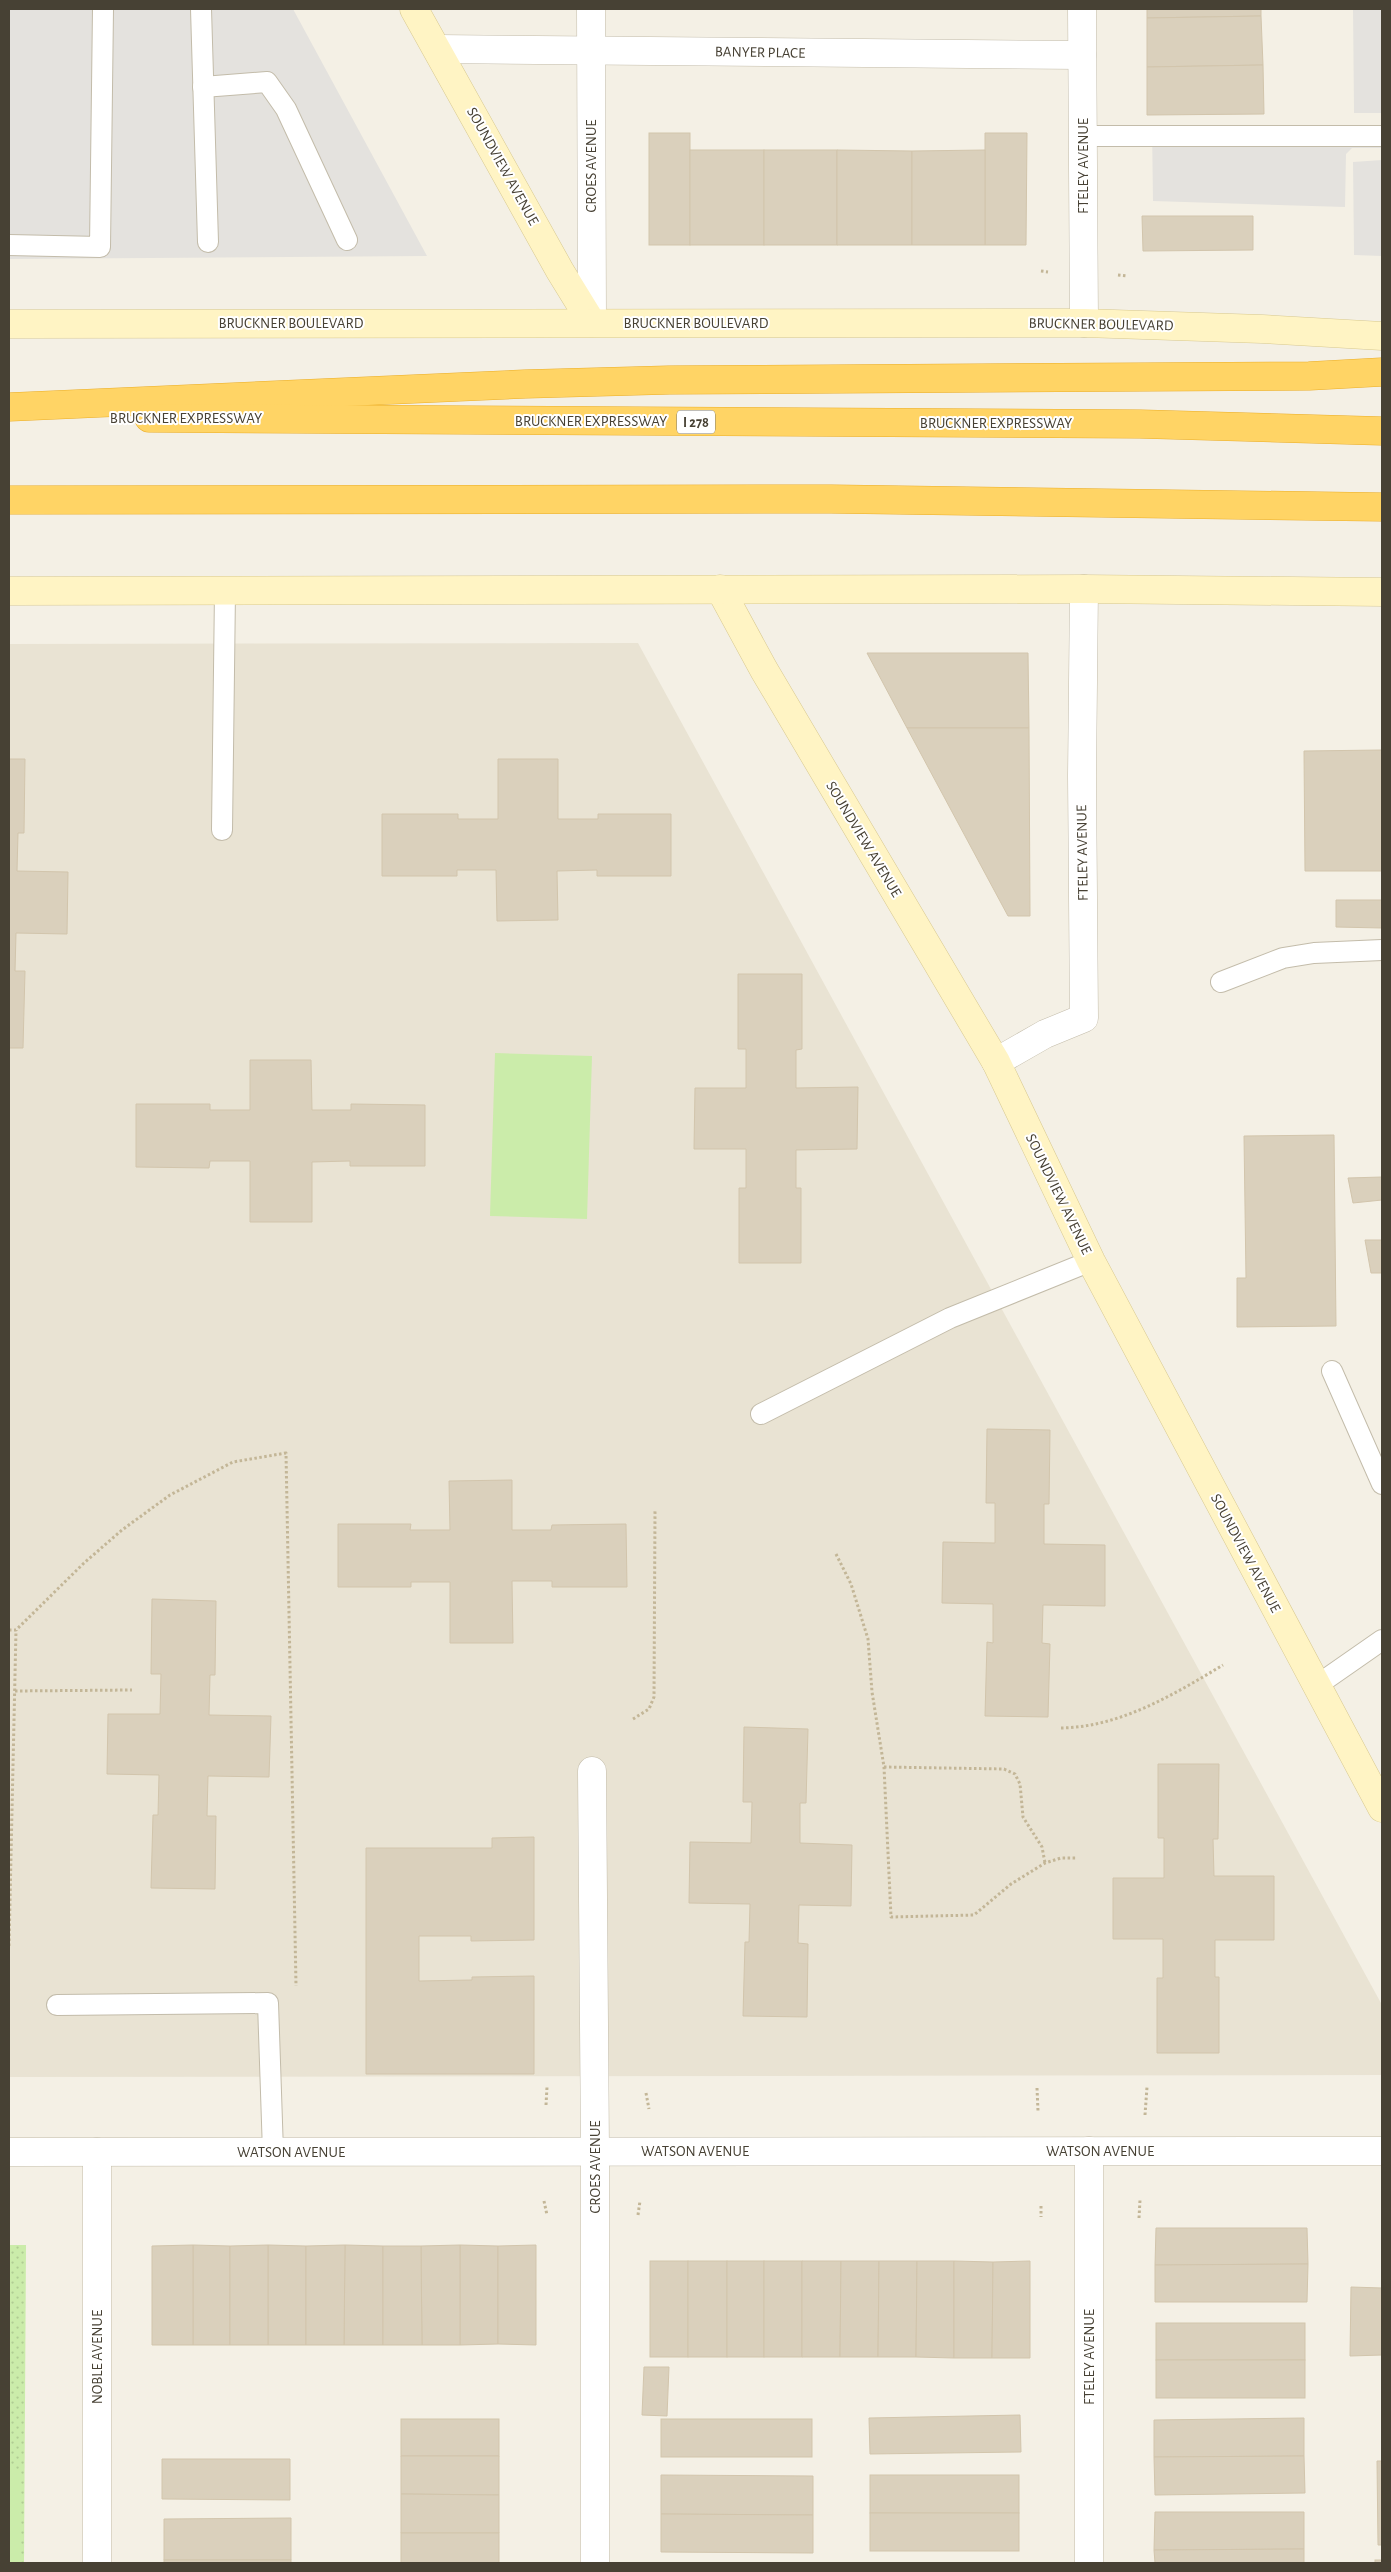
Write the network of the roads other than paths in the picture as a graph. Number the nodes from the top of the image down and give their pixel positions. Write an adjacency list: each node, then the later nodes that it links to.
1 (103, 9): 14 (lane)
2 (201, 9): 9 (lane)
3 (414, 9): 6 (main road, SOUNDVIEW AVENUE)
4 (591, 9): 7 (street, CROES AVENUE)
5 (1082, 9): 8 (street, FTELEY AVENUE)
6 (438, 49): 7 (street, BANYER PLACE); 15 (main road, SOUNDVIEW AVENUE)
7 (591, 50): 8 (street, BANYER PLACE); 15 (street, CROES AVENUE)
8 (1082, 54): 10 (street, FTELEY AVENUE)
9 (203, 87): 12 (lane); 13 (lane)
10 (1083, 136): 11 (lane); 16 (street, FTELEY AVENUE)
11 (1382, 136)
12 (347, 240)
13 (208, 242)
14 (9, 245)
15 (592, 323): 16 (main road, BRUCKNER BOULEVARD); 17 (main road, BRUCKNER BOULEVARD)
16 (1084, 323): 18 (main road, BRUCKNER BOULEVARD)
17 (9, 324)
18 (1382, 336)
19 (1382, 372): 20 (highway)
20 (9, 407)
21 (9, 417): 22 (highway, BRUCKNER EXPRESSWAY / I 278)
22 (1382, 430)
23 (9, 500): 24 (highway)
24 (1382, 506)
25 (720, 589): 26 (main road); 28 (main road); 33 (main road, SOUNDVIEW AVENUE)
26 (1084, 589): 29 (main road); 33 (street, FTELEY AVENUE)
27 (9, 591): 28 (main road)
28 (225, 591): 30 (lane)
29 (1382, 592)
30 (222, 830)
31 (1382, 950): 32 (lane)
32 (1222, 982)
33 (996, 1062): 34 (main road, SOUNDVIEW AVENUE)
34 (1092, 1261): 36 (lane); 39 (main road, SOUNDVIEW AVENUE)
35 (1332, 1371): 37 (lane)
36 (761, 1414)
37 (1382, 1484)
38 (1382, 1640): 39 (lane)
39 (1316, 1686): 41 (main road, SOUNDVIEW AVENUE)
40 (592, 1771): 48 (street, CROES AVENUE)
41 (1382, 1808)
42 (57, 2005): 47 (lane)
43 (1089, 2151): 44 (street, WATSON AVENUE); 48 (street, WATSON AVENUE); 51 (street, FTELEY AVENUE)
44 (1382, 2151)
45 (9, 2152): 46 (street, WATSON AVENUE)
46 (97, 2152): 47 (street, WATSON AVENUE); 49 (street, NOBLE AVENUE)
47 (272, 2152): 48 (street, WATSON AVENUE)
48 (596, 2152): 50 (street, CROES AVENUE)
49 (97, 2563)
50 (595, 2563)
51 (1089, 2563)

